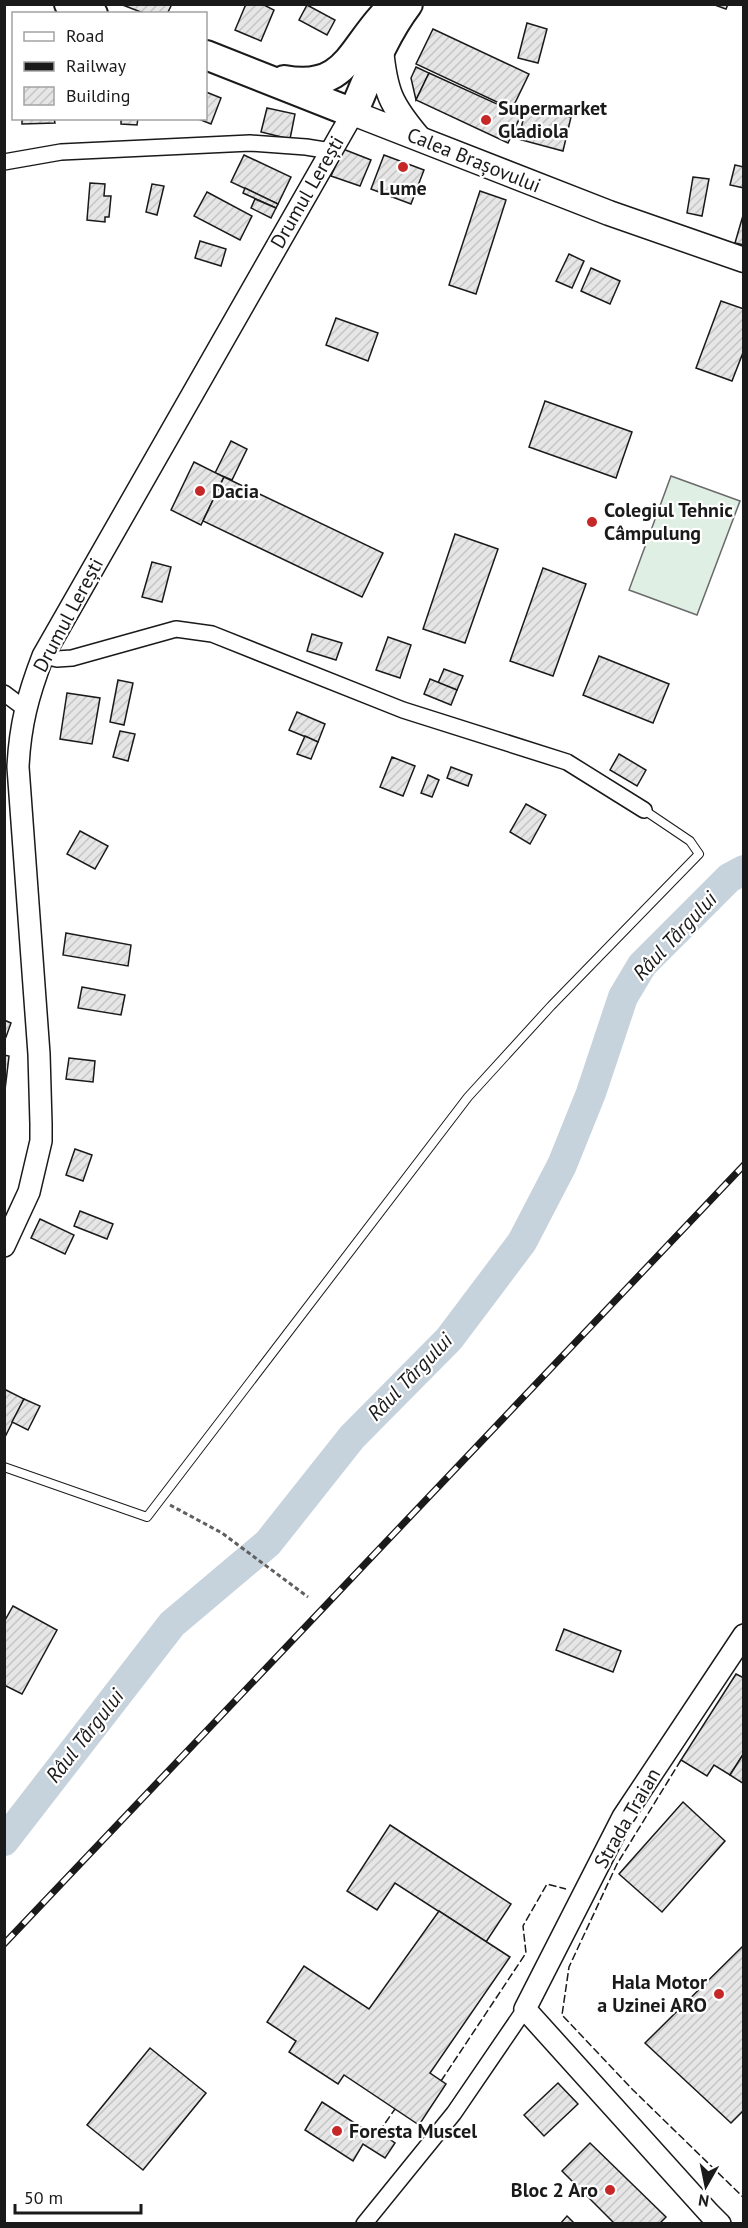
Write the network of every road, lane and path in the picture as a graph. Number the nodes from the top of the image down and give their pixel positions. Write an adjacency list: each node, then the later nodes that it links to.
1 (69, 4): 4 (highway)
2 (400, 4): 7 (highway)
3 (408, 4): 5 (highway)
4 (88, 12)
5 (381, 49): 8 (highway); 9 (main road)
6 (207, 55): 7 (highway, Calea Brașovului)
7 (261, 76): 8 (highway, Calea Brașovului)
8 (353, 113): 9 (main road, Calea Brașovului); 10 (main road, Drumul Lerești)
9 (418, 137): 12 (main road, Calea Brașovului)
10 (331, 151): 11 (street); 13 (main road, Drumul Lerești)
11 (4, 162)
12 (744, 260)
13 (43, 656): 15 (main road, Drumul Lerești); 16 (street)
14 (4, 693): 15 (street)
15 (24, 708): 17 (main road, Drumul Lerești)
16 (644, 810): 19 (lane)
17 (4, 1246)
18 (4, 1467): 19 (lane)
19 (160, 1499): 20 (path)
20 (308, 1597)
21 (744, 1635): 22 (main road, Strada Traian)
22 (525, 2009): 23 (street, Strada Traian); 24 (main road)
23 (364, 2223)
24 (720, 2223)

